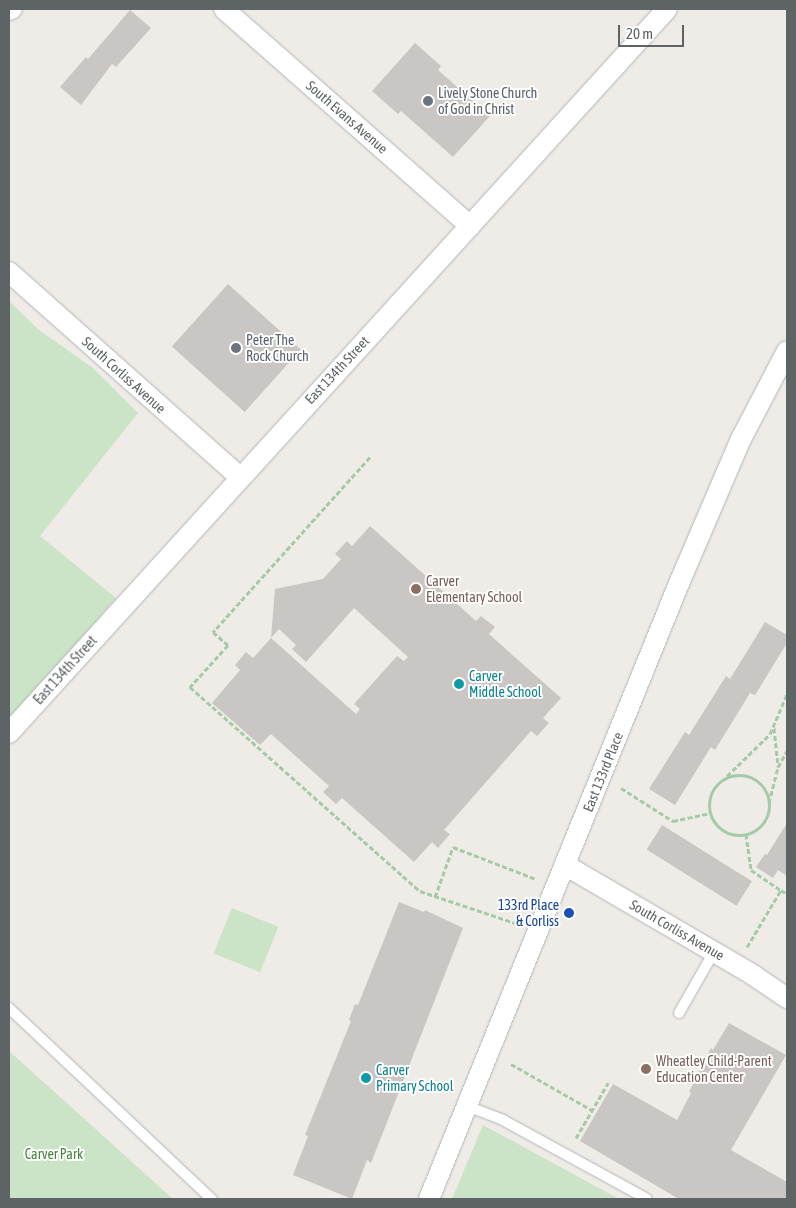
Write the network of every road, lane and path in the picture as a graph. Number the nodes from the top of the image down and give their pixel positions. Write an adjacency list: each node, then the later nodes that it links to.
1 (224, 9): 3 (street, South Evans Avenue)
2 (667, 9): 3 (street, East 134th Street)
3 (470, 226): 7 (street, East 134th Street)
4 (9, 272): 7 (street, South Corliss Avenue)
5 (787, 350): 18 (street, East 133rd Place)
6 (370, 457): 22 (path)
7 (240, 477): 10 (street, East 134th Street)
8 (787, 694): 9 (path)
9 (774, 727): 12 (path); 13 (path)
10 (9, 733)
11 (787, 751): 12 (path)
12 (778, 768): 15 (path)
13 (722, 780): 15 (path); 16 (path)
14 (621, 788): 16 (path)
15 (769, 803): 17 (path)
16 (710, 813): 17 (path)
17 (746, 834): 20 (path)
18 (565, 865): 25 (street, South Corliss Avenue); 31 (street, East 133rd Place)
19 (538, 880): 22 (path)
20 (781, 890): 21 (path); 24 (path)
21 (787, 894)
22 (435, 897): 23 (path)
23 (519, 924)
24 (747, 947)
25 (714, 952): 26 (street, South Corliss Avenue); 28 (lane)
26 (787, 998)
27 (9, 1008): 34 (lane)
28 (680, 1013)
29 (511, 1064): 32 (path)
30 (608, 1083): 32 (path)
31 (467, 1106): 35 (street, East 133rd Place); 36 (lane)
32 (592, 1110): 33 (path)
33 (576, 1138)
34 (212, 1199)
35 (429, 1199)
36 (647, 1199)

